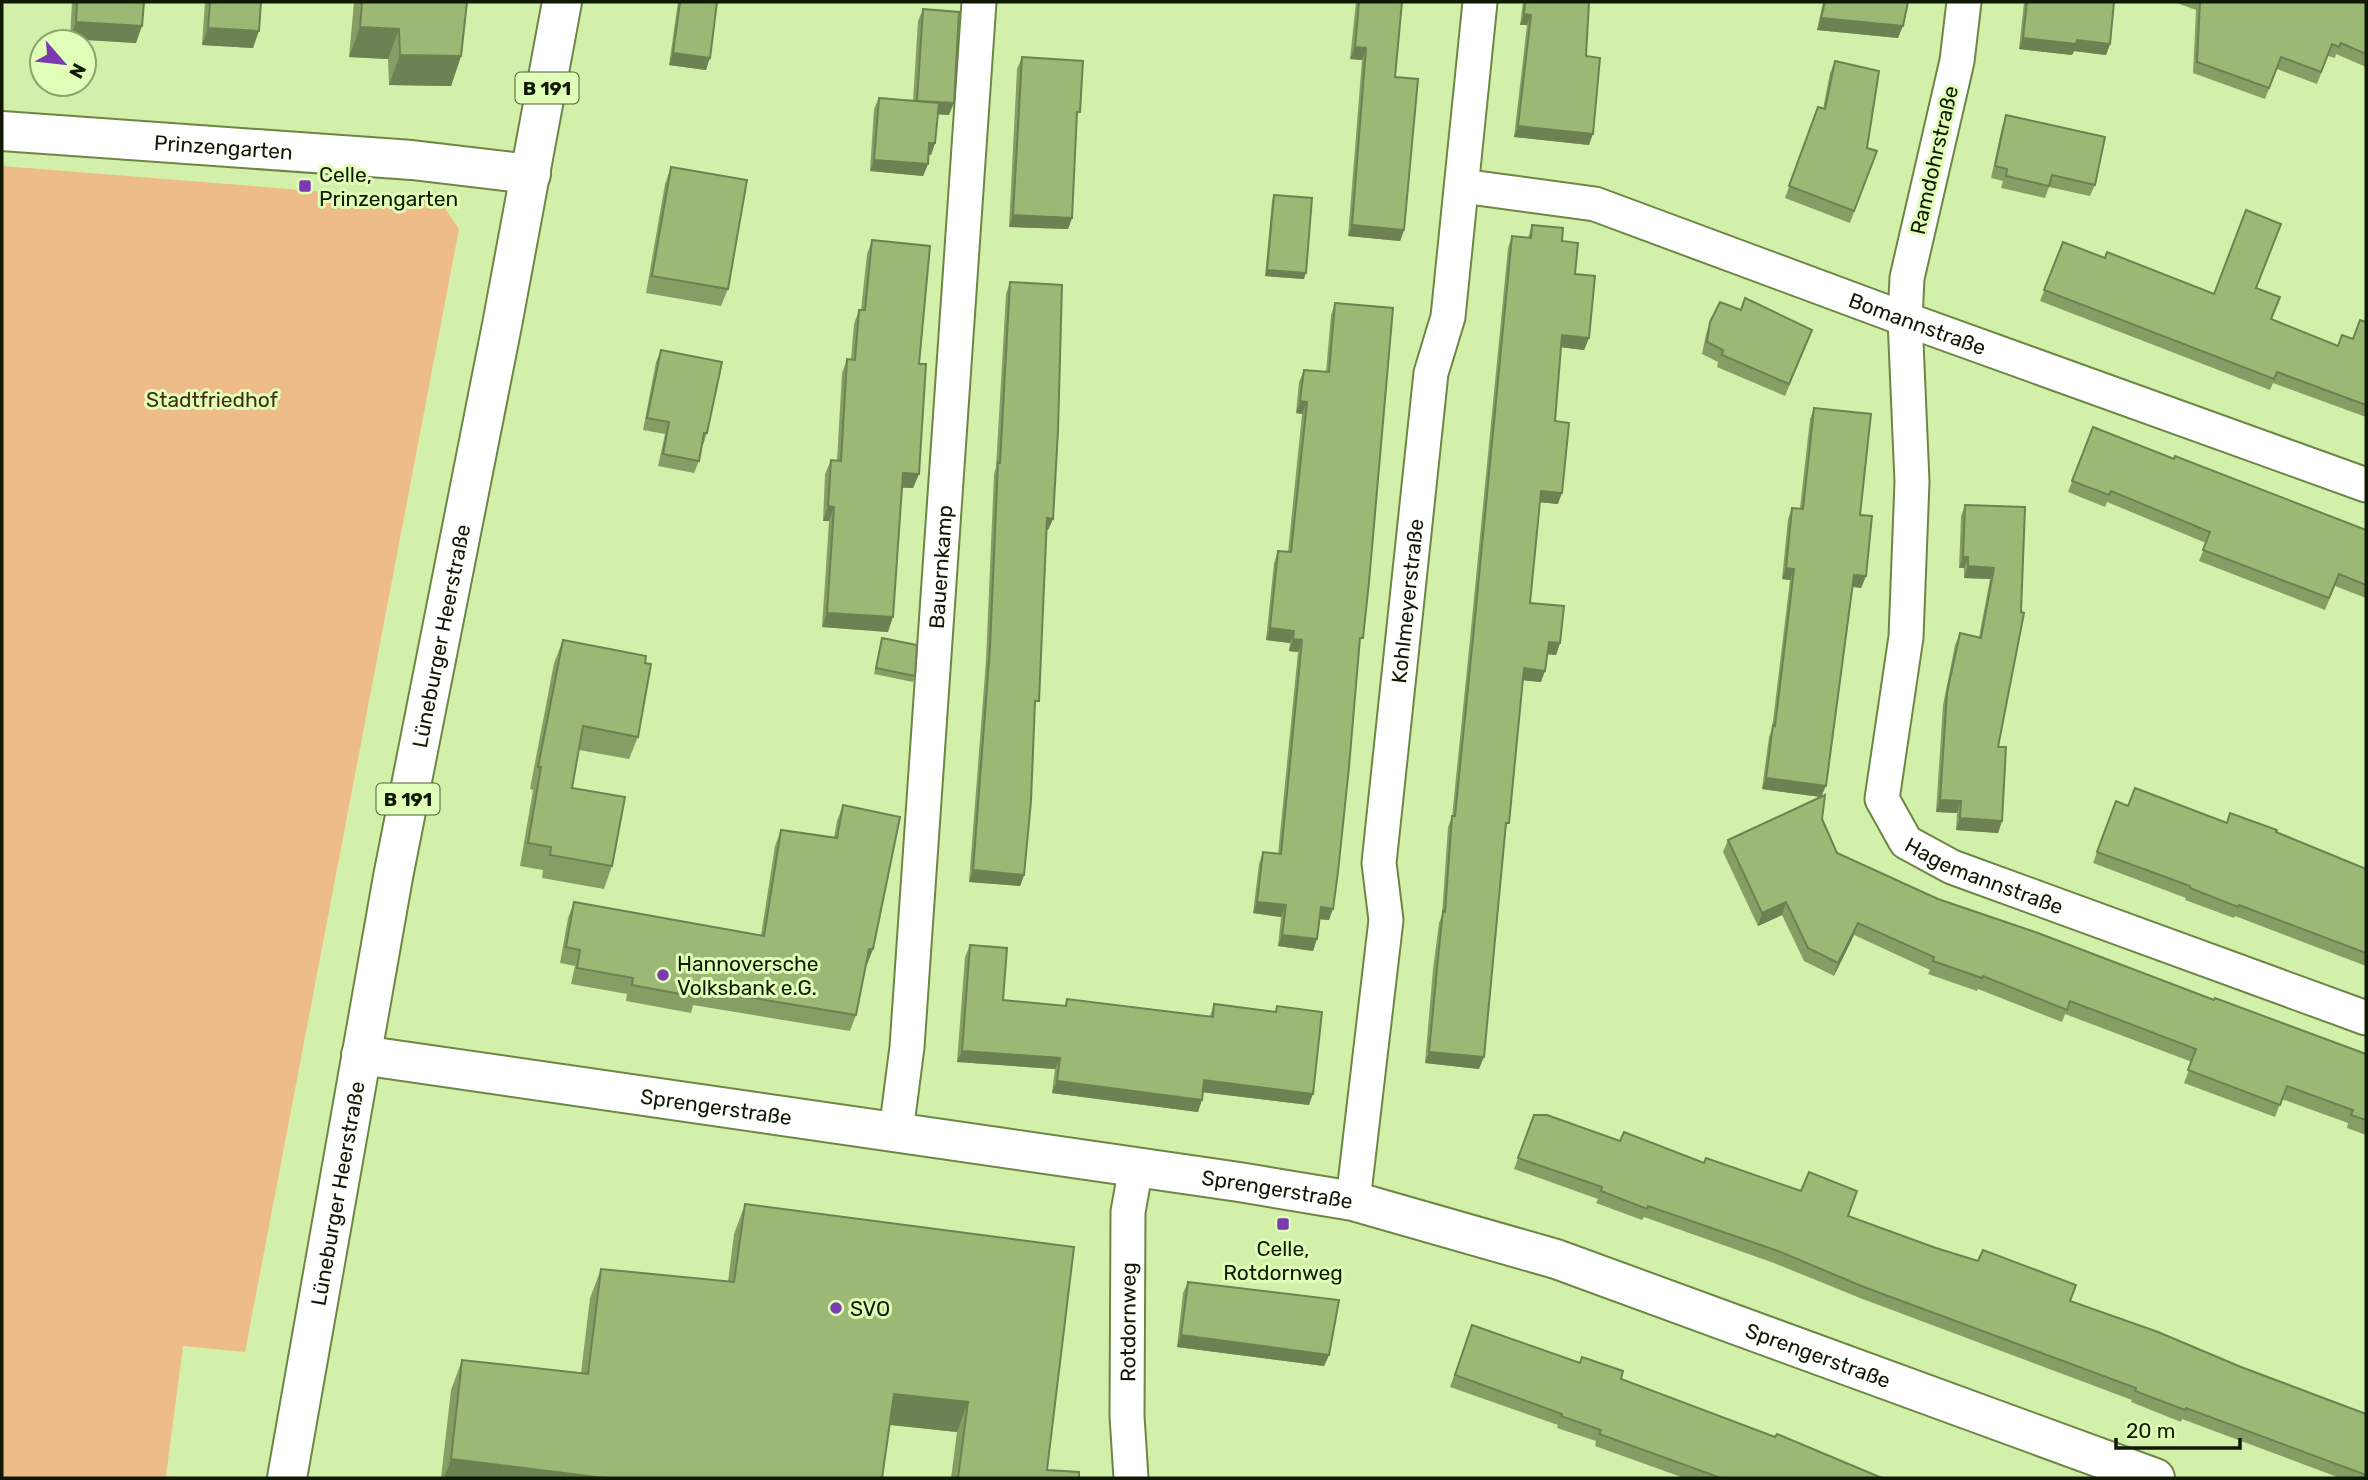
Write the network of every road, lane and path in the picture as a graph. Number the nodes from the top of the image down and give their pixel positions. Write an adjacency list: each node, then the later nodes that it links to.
1 (562, 2): 6 (street, Lüneburger Heerstraße / B 191)
2 (979, 2): 12 (street, Bauernkamp)
3 (1480, 2): 7 (street, Kohlmeyerstraße)
4 (1964, 2): 8 (street, Ramdohrstraße)
5 (2, 131): 6 (street, Prinzengarten)
6 (531, 174): 11 (street, Lüneburger Heerstraße / B 191)
7 (1462, 186): 8 (street, Bomannstraße); 14 (street, Kohlmeyerstraße)
8 (1905, 319): 9 (street, Bomannstraße); 10 (street, Hagemannstraße)
9 (2366, 485)
10 (2366, 1018)
11 (361, 1055): 12 (street, Sprengerstraße); 15 (street, Lüneburger Heerstraße / B 191)
12 (896, 1132): 13 (street, Sprengerstraße)
13 (1136, 1167): 14 (street, Sprengerstraße); 16 (street, Rotdornweg)
14 (1353, 1201): 17 (street, Sprengerstraße)
15 (287, 1478)
16 (1131, 1478)
17 (2155, 1478)

